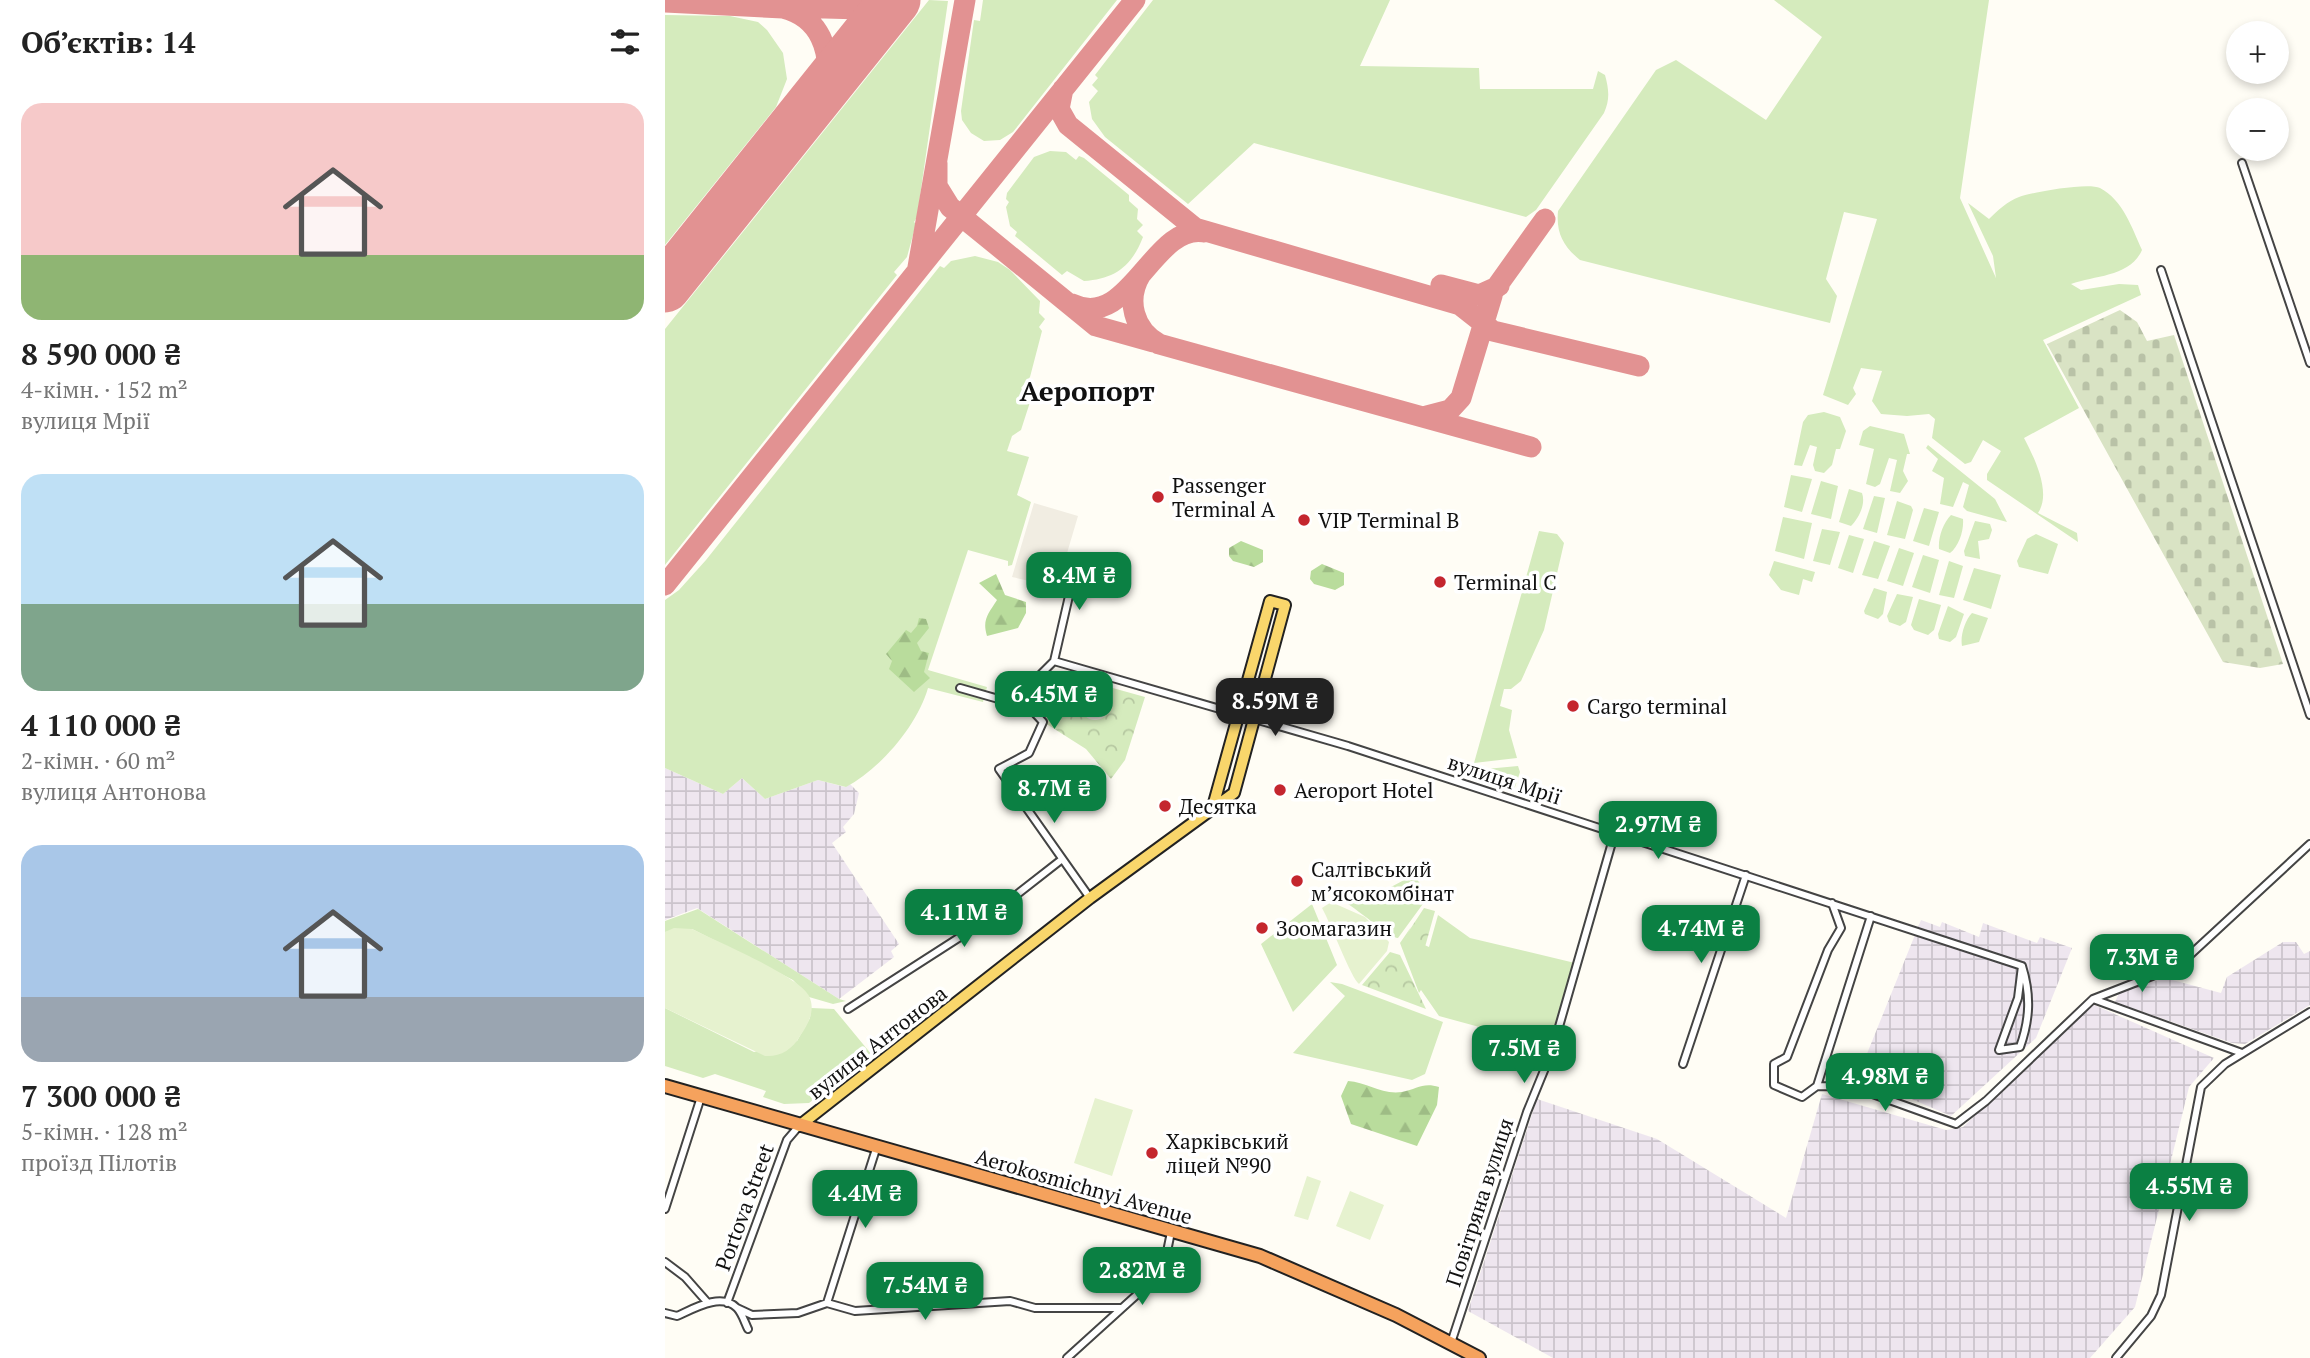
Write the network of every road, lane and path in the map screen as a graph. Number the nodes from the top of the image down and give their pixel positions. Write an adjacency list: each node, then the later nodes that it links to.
1 (2242, 163): 3 (street)
2 (2161, 270): 9 (street)
3 (2310, 363)
4 (1078, 557): 5 (street)
5 (1053, 661): 7 (street); 8 (street, вулиця Мрії)
6 (960, 688): 7 (street)
7 (1030, 708): 14 (street)
8 (1240, 714): 10 (street, вулиця Мрії); 10 (main road, вулиця Антонова); 11 (main road, вулиця Антонова)
9 (2310, 715)
10 (1256, 719): 11 (main road, вулиця Антонова); 12 (street, вулиця Мрії)
11 (1212, 810): 16 (main road, вулиця Антонова)
12 (1615, 832): 15 (street, вулиця Мрії); 40 (street, Повітряна вулиця)
13 (2310, 844): 20 (street)
14 (1061, 860): 16 (street); 21 (street)
15 (1746, 875): 17 (street, вулиця Мрії); 24 (street)
16 (1090, 898): 28 (main road, вулиця Антонова)
17 (1832, 903): 18 (street, вулиця Мрії); 26 (street)
18 (1871, 916): 19 (street, вулиця Мрії); 26 (street)
19 (2022, 966): 19 (street)
20 (2093, 999): 23 (street); 26 (street)
21 (848, 1009)
22 (2310, 1012): 23 (street)
23 (2243, 1053): 43 (street)
24 (1682, 1064)
25 (665, 1086): 27 (highway, Aerokosmichnyi Avenue)
26 (1817, 1086)
27 (701, 1097): 28 (highway, Aerokosmichnyi Avenue); 30 (street)
28 (799, 1126): 29 (highway, Aerokosmichnyi Avenue); 34 (street, Portova Street)
29 (877, 1149): 31 (highway, Aerokosmichnyi Avenue); 35 (street)
30 (665, 1209)
31 (1172, 1231): 37 (street); 40 (highway, Aerokosmichnyi Avenue)
32 (665, 1262): 33 (street)
33 (707, 1302): 34 (street); 38 (street)
34 (727, 1303): 36 (street)
35 (827, 1303): 36 (street); 37 (street)
36 (737, 1308): 39 (street)
37 (1121, 1308): 41 (street)
38 (665, 1313)
39 (748, 1329)
40 (1451, 1343): 42 (highway, Aerokosmichnyi Avenue)
41 (1067, 1358)
42 (1479, 1358)
43 (2116, 1358)

